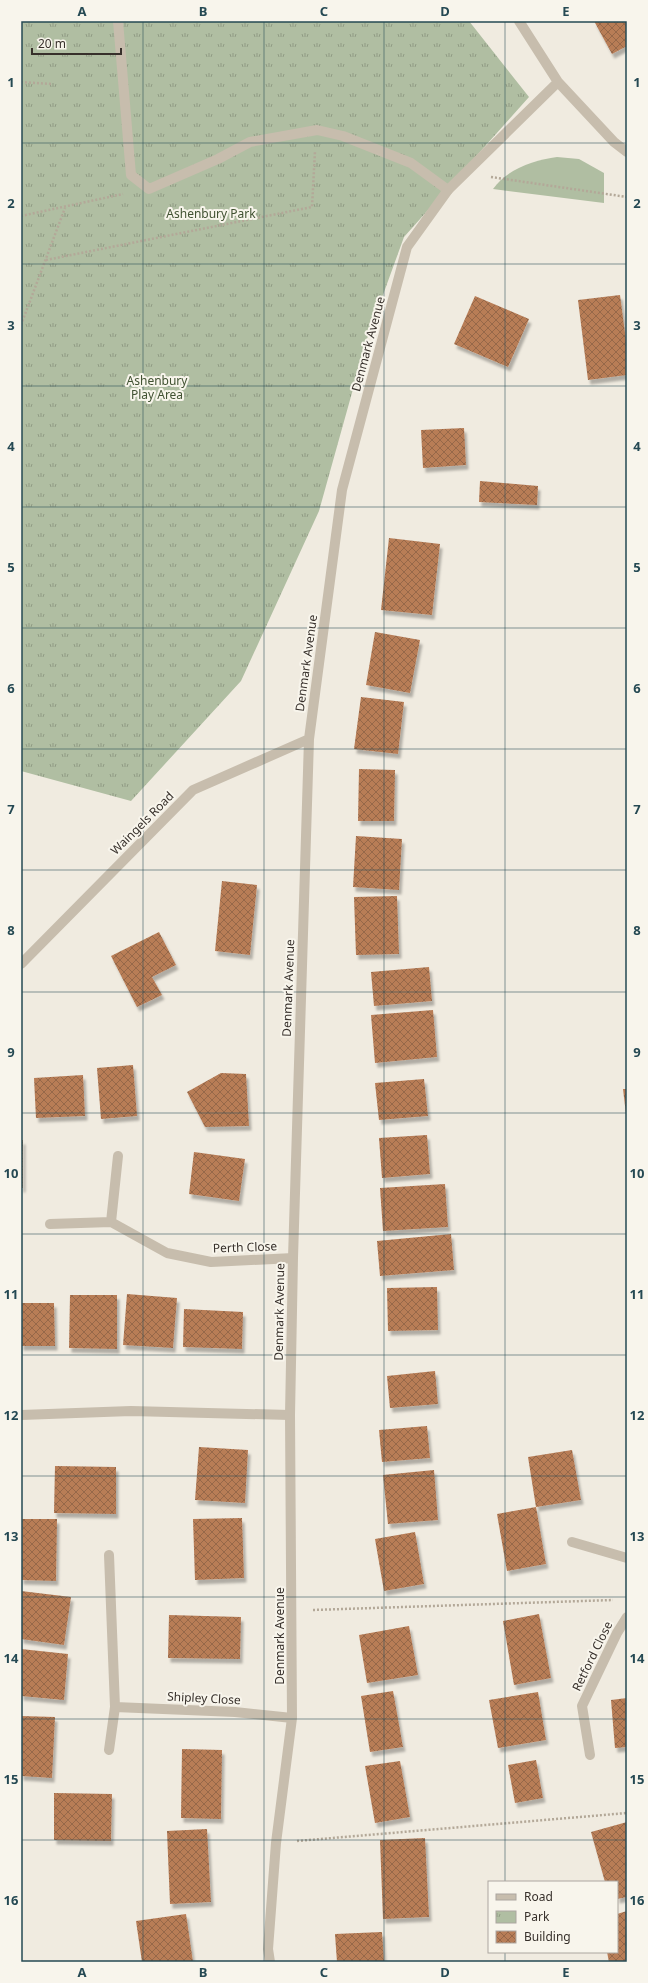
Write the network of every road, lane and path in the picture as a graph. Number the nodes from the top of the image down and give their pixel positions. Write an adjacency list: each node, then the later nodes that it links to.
1 (118, 21): 9 (street)
2 (519, 21): 4 (street)
3 (21, 82): 5 (path)
4 (558, 82): 7 (street); 8 (street, Denmark Avenue)
5 (52, 84)
6 (317, 130): 9 (street); 10 (street); 14 (path)
7 (627, 152)
8 (467, 174): 10 (street, Denmark Avenue); 11 (path)
9 (149, 188): 12 (path)
10 (448, 190): 16 (street, Denmark Avenue)
11 (627, 197)
12 (66, 208): 13 (path); 14 (path)
13 (21, 216)
14 (46, 260): 15 (path)
15 (21, 325)
16 (309, 738): 17 (street, Waingels Road); 21 (street, Denmark Avenue)
17 (21, 964)
18 (118, 1156): 19 (street)
19 (111, 1222): 20 (street); 21 (street, Perth Close)
20 (50, 1224)
21 (293, 1258): 23 (street, Denmark Avenue)
22 (21, 1415): 23 (street)
23 (290, 1415): 28 (street, Denmark Avenue)
24 (572, 1542): 26 (street)
25 (109, 1555): 30 (street)
26 (627, 1558)
27 (614, 1600): 28 (path)
28 (292, 1611): 31 (street, Denmark Avenue)
29 (627, 1617): 33 (street, Retford Close)
30 (115, 1707): 31 (street, Shipley Close); 32 (street)
31 (292, 1718): 35 (street, Denmark Avenue)
32 (109, 1750)
33 (590, 1755)
34 (627, 1813): 35 (path)
35 (276, 1843): 36 (street, Denmark Avenue)
36 (270, 1962)

